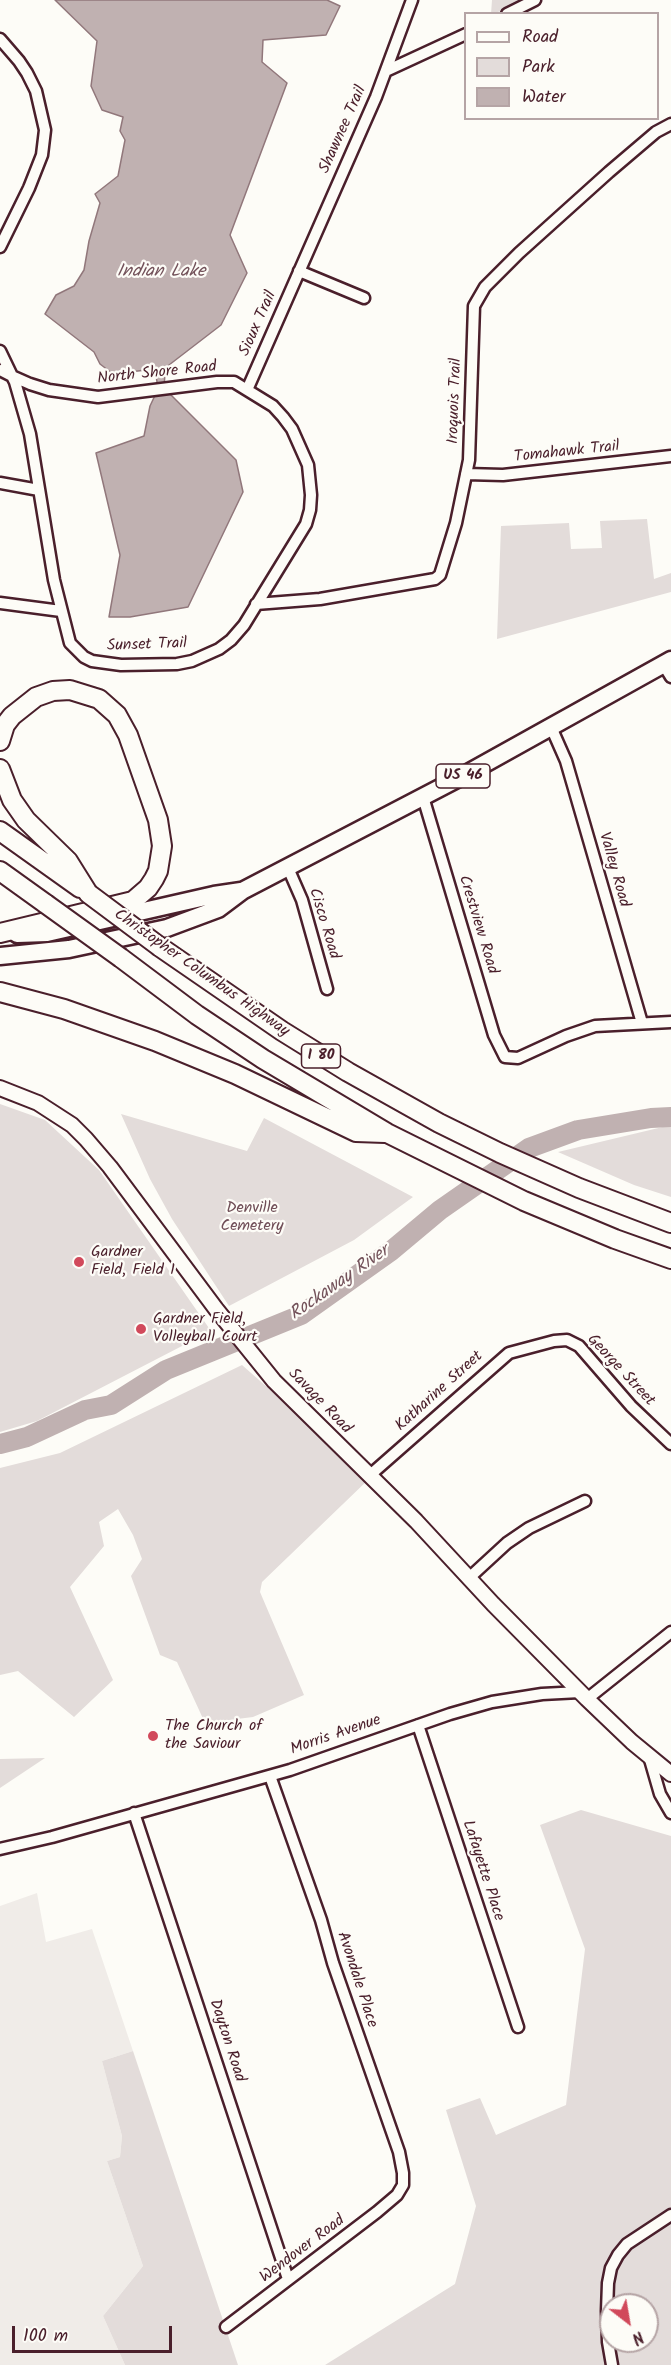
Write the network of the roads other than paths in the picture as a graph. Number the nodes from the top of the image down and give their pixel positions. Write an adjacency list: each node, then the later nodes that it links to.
1 (412, 0): 6 (street, Shawnee Trail)
2 (535, 0): 3 (street)
3 (511, 12)
4 (464, 34): 6 (street)
5 (0, 39): 8 (street)
6 (386, 71): 9 (street, Shawnee Trail)
7 (671, 124): 16 (street, Iroquois Trail)
8 (0, 247)
9 (299, 271): 10 (street); 14 (street, Sioux Trail)
10 (364, 298)
11 (0, 351): 13 (street, Sunset Trail)
12 (0, 370): 13 (street, North Shore Road)
13 (12, 376): 14 (street, North Shore Road); 18 (street, Sunset Trail)
14 (247, 390): 20 (street, Sunset Trail)
15 (671, 456): 16 (street, Tomahawk Trail)
16 (466, 474): 20 (street, Iroquois Trail)
17 (0, 483): 18 (street)
18 (39, 490): 21 (street, Sunset Trail)
19 (0, 603): 21 (street)
20 (256, 604): 21 (street, Sunset Trail)
21 (61, 611)
22 (668, 667): 23 (main road, US 46)
23 (551, 727): 26 (main road, US 46); 37 (street, Valley Road)
24 (0, 741): 32 (highway)
25 (0, 769): 31 (highway)
26 (423, 797): 28 (main road, US 46); 37 (street, Crestview Road)
27 (0, 831): 31 (highway, Christopher Columbus Highway / I 80)
28 (288, 868): 30 (main road, US 46); 34 (street, Cisco Road)
29 (0, 872): 39 (highway, Christopher Columbus Highway / I 80, bridge)
30 (242, 891): 32 (main road, US 46); 33 (main road, US 46)
31 (88, 893): 40 (highway, Christopher Columbus Highway / I 80, bridge)
32 (0, 934)
33 (0, 956)
34 (327, 989)
35 (0, 992): 39 (highway)
36 (671, 1022): 37 (street)
37 (642, 1023)
38 (0, 1088): 44 (street, Savage Road)
39 (387, 1132): 41 (highway, Christopher Columbus Highway / I 80)
40 (671, 1223)
41 (671, 1259)
42 (539, 1345): 43 (street, George Street); 44 (street, Katharine Street)
43 (671, 1444)
44 (369, 1476): 46 (street, Savage Road)
45 (585, 1501): 46 (street)
46 (469, 1578): 48 (street, Savage Road)
47 (671, 1632): 48 (street)
48 (583, 1696): 49 (street, Morris Avenue); 50 (street, Savage Road)
49 (418, 1725): 52 (street, Morris Avenue); 56 (street, Lafayette Place)
50 (649, 1756): 51 (street); 53 (street)
51 (671, 1774)
52 (270, 1776): 54 (street, Morris Avenue); 57 (street, Avondale Place)
53 (671, 1812)
54 (134, 1814): 55 (street, Morris Avenue); 59 (street, Dayton Road)
55 (0, 1849)
56 (518, 2027)
57 (397, 2195): 59 (street, Wendover Road)
58 (671, 2215): 61 (street)
59 (288, 2279): 60 (street, Wendover Road)
60 (225, 2327)
61 (612, 2365)

